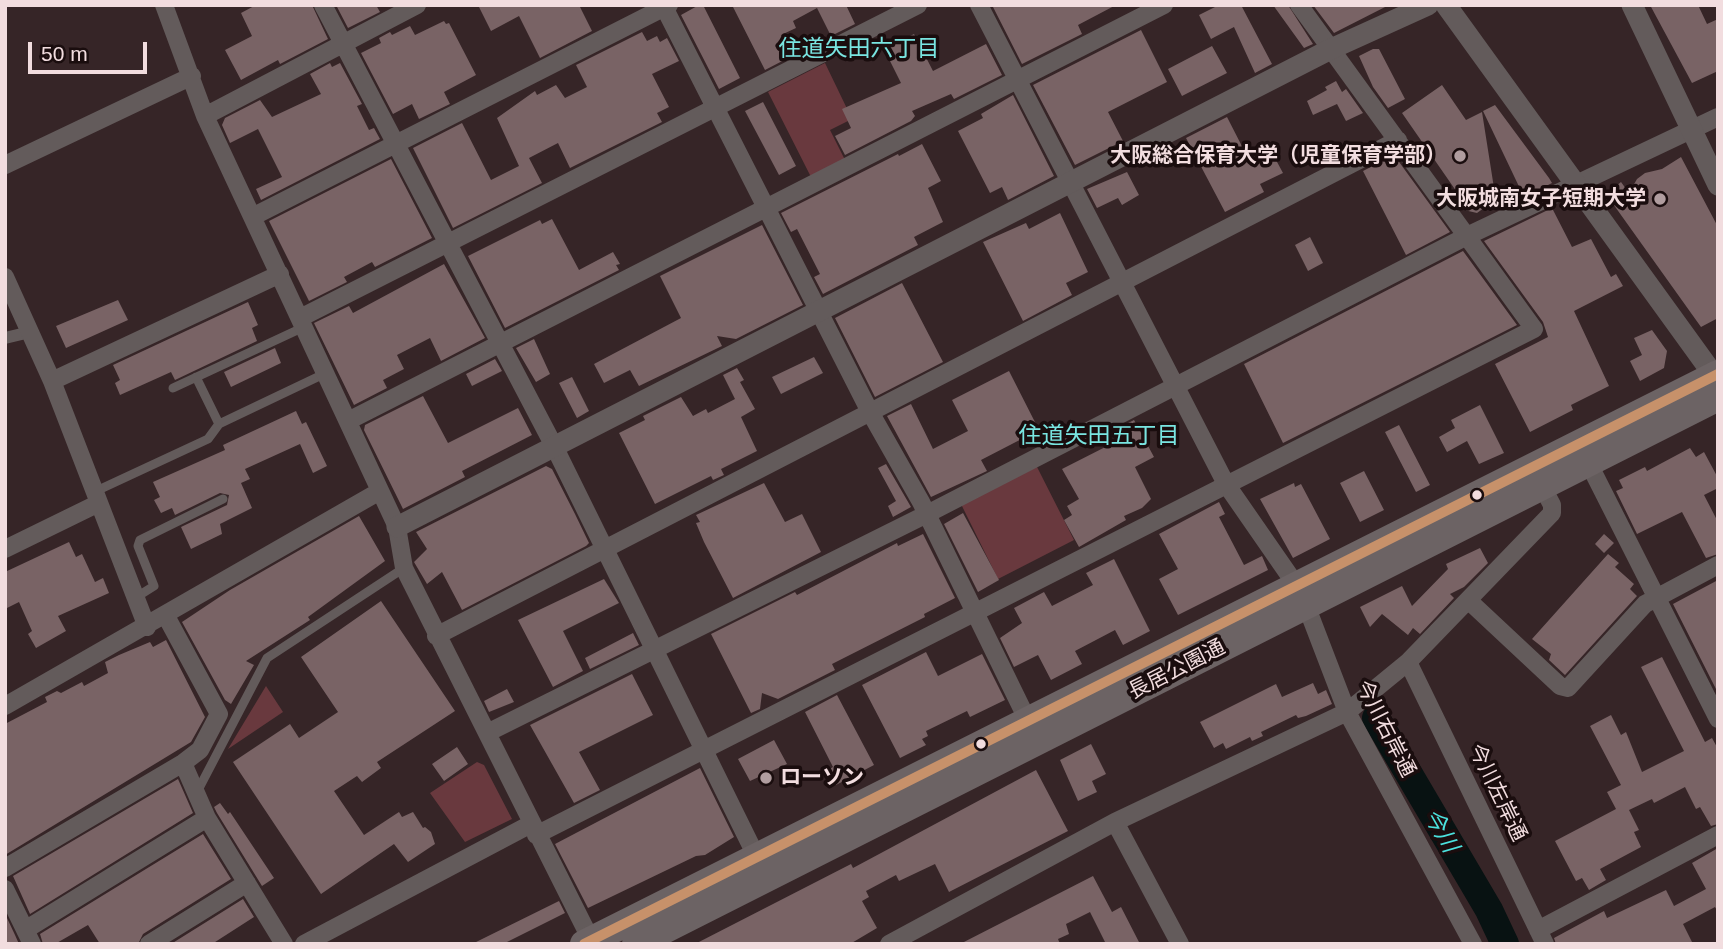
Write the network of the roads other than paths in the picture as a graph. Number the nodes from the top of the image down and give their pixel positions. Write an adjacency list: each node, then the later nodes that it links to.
1 (323, 5): 12 (street)
2 (416, 5): 12 (street)
3 (918, 5): 16 (street)
4 (979, 5): 15 (street, 今川右岸通)
5 (1164, 5): 15 (street)
6 (1299, 5): 13 (street)
7 (1428, 5): 13 (street)
8 (1446, 5): 24 (street)
9 (1632, 5): 19 (street)
10 (666, 6): 16 (street); 21 (street)
11 (169, 7): 14 (street)
12 (343, 44): 17 (street); 21 (street)
13 (1331, 49): 20 (street); 23 (street)
14 (192, 76): 17 (street); 22 (street)
15 (1018, 79): 23 (street, 今川右岸通); 26 (street)
16 (716, 108): 26 (street); 29 (street)
17 (205, 116): 27 (street)
18 (1718, 117): 19 (street)
19 (1692, 131): 24 (street); 25 (street)
20 (1398, 140): 28 (street); 32 (street)
21 (396, 145): 27 (street); 29 (street)
22 (5, 165)
23 (1071, 182): 32 (street, 今川右岸通); 33 (street)
24 (1576, 184): 28 (street); 41 (street)
25 (1718, 185)
26 (767, 210): 33 (street); 37 (street)
27 (254, 216): 30 (street)
28 (1467, 236): 42 (street); 49 (street)
29 (447, 244): 34 (street); 37 (street)
30 (280, 274): 34 (street); 40 (street)
31 (5, 277): 35 (street)
32 (1124, 284): 42 (street, 今川右岸通); 44 (street)
33 (819, 311): 44 (street); 47 (street)
34 (302, 323): 38 (street); 39 (lane)
35 (30, 332): 36 (street); 40 (street)
36 (5, 338)
37 (498, 344): 45 (street); 47 (street)
38 (326, 373): 45 (street); 46 (lane)
39 (196, 377): 43 (lane); 46 (lane)
40 (52, 381): 52 (street)
41 (1717, 382): 48 (highway, 長居公園通); 60 (highway, 長居公園通)
42 (1177, 386): 49 (street, 今川右岸通); 54 (street)
43 (173, 388)
44 (870, 412): 54 (street); 57 (street)
45 (348, 421): 51 (street)
46 (219, 424): 52 (lane)
47 (554, 446): 55 (street); 57 (street)
48 (1588, 462): 50 (highway, 長居公園通); 61 (street)
49 (1226, 484): 60 (street, 今川右岸通); 64 (street)
50 (1542, 486): 60 (highway, 長居公園通); 63 (street)
51 (380, 491): 55 (street); 65 (street)
52 (97, 498): 56 (street); 62 (street)
53 (223, 499): 62 (lane)
54 (927, 514): 64 (street); 68 (street)
55 (397, 527): 59 (street)
56 (5, 549)
57 (604, 549): 67 (street); 68 (street)
58 (1718, 565): 61 (street)
59 (404, 568): 67 (street); 77 (lane)
60 (1301, 595): 71 (street, 今川右岸通); 72 (highway, 長居公園通); 82 (highway, 長居公園通)
61 (1657, 597): 63 (street); 73 (street)
62 (135, 598): 66 (street)
63 (1468, 600): 69 (street)
64 (974, 614): 72 (street); 75 (street)
65 (166, 616): 66 (street); 76 (street)
66 (147, 627): 70 (street)
67 (436, 636): 74 (street)
68 (654, 648): 74 (street); 75 (street)
69 (1408, 662): 71 (street); 87 (street, 今川左岸通)
70 (5, 706)
71 (1347, 712): 79 (street); 95 (street, 今川右岸通)
72 (1027, 719): 82 (highway, 長居公園通)
73 (1718, 719)
74 (487, 733): 80 (street)
75 (704, 749): 80 (street); 82 (street)
76 (183, 763): 77 (street); 83 (street)
77 (196, 795): 78 (street)
78 (207, 818): 84 (street); 86 (street)
79 (1115, 822): 93 (street); 94 (street)
80 (533, 830): 88 (street); 91 (street)
81 (1718, 835): 87 (street)
82 (761, 867): 88 (highway, 長居公園通); 92 (highway, 長居公園通)
83 (5, 868)
84 (247, 883): 89 (street); 90 (street)
85 (5, 889): 86 (street)
86 (28, 937)
87 (1541, 937)
88 (588, 942)
89 (149, 944)
90 (284, 944)
91 (304, 944)
92 (636, 944)
93 (890, 944)
94 (1180, 944)
95 (1473, 944)

